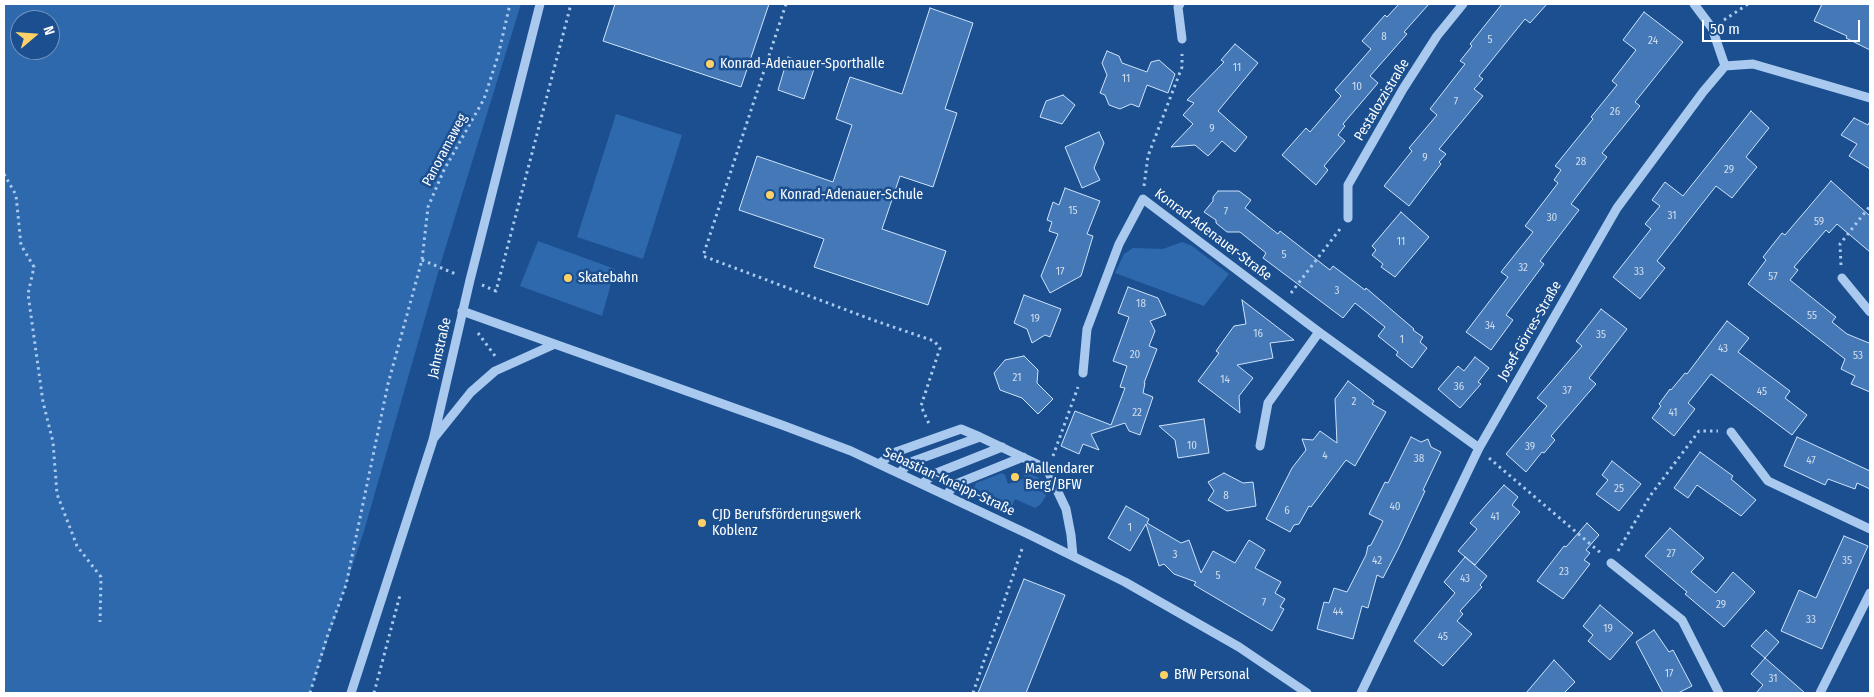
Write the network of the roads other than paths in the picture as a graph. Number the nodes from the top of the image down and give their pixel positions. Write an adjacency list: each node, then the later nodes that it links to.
1 (540, 4): 10 (street, Jahnstraße)
2 (1180, 4): 5 (street)
3 (1463, 4): 8 (street, Pestalozzistraße)
4 (1694, 4): 6 (street)
5 (1182, 39)
6 (1725, 66): 7 (street); 20 (street, Josef-Görres-Straße)
7 (1870, 98)
8 (1348, 218)
9 (1842, 278): 11 (street)
10 (462, 311): 13 (street, Sebastian-Kneipp-Straße); 17 (street, Jahnstraße)
11 (1870, 312)
12 (1319, 332): 14 (street, Konrad-Adenauer-Straße); 18 (street); 20 (street, Konrad-Adenauer-Straße)
13 (556, 344): 17 (street); 22 (street, Sebastian-Kneipp-Straße)
14 (1083, 373)
15 (1731, 432): 26 (street)
16 (980, 437): 19 (street); 22 (street); 23 (street)
17 (432, 440): 30 (street, Jahnstraße)
18 (1260, 446)
19 (1002, 447): 21 (street); 24 (street)
20 (1479, 448): 32 (street, Josef-Görres-Straße)
21 (1023, 457): 25 (street); 27 (street)
22 (879, 464): 23 (street, Sebastian-Kneipp-Straße)
23 (899, 473): 24 (street, Sebastian-Kneipp-Straße)
24 (922, 484): 25 (street, Sebastian-Kneipp-Straße)
25 (946, 495): 27 (street, Sebastian-Kneipp-Straße)
26 (1870, 529)
27 (1073, 556): 31 (street, Sebastian-Kneipp-Straße)
28 (1611, 563): 33 (street)
29 (1870, 593): 34 (street)
30 (351, 693)
31 (1307, 693)
32 (1362, 693)
33 (1719, 693)
34 (1820, 693)

